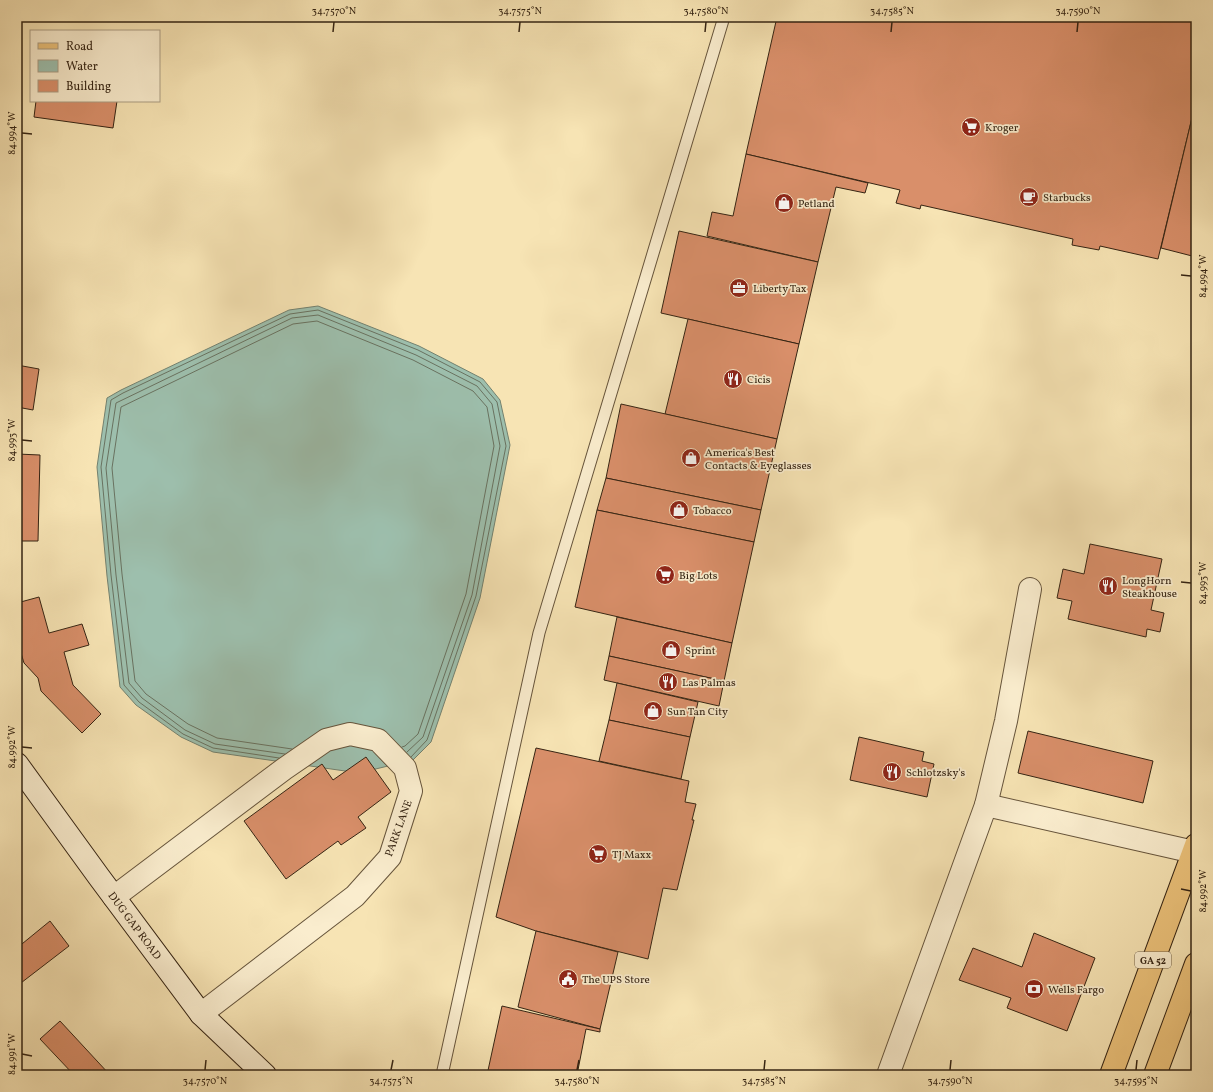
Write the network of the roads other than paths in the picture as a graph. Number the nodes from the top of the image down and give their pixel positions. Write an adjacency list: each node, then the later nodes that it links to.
1 (724, 17): 10 (lane)
2 (1030, 589): 4 (street)
3 (17, 764): 6 (street, DUG GAP ROAD)
4 (986, 805): 5 (street); 11 (street)
5 (1195, 849): 12 (main road, GA 52)
6 (114, 897): 8 (street, DUG GAP ROAD); 8 (street, PARK LANE)
7 (1196, 964): 13 (main road)
8 (201, 1014): 9 (street, DUG GAP ROAD)
9 (265, 1075)
10 (442, 1075)
11 (888, 1075)
12 (1111, 1075)
13 (1155, 1075)

